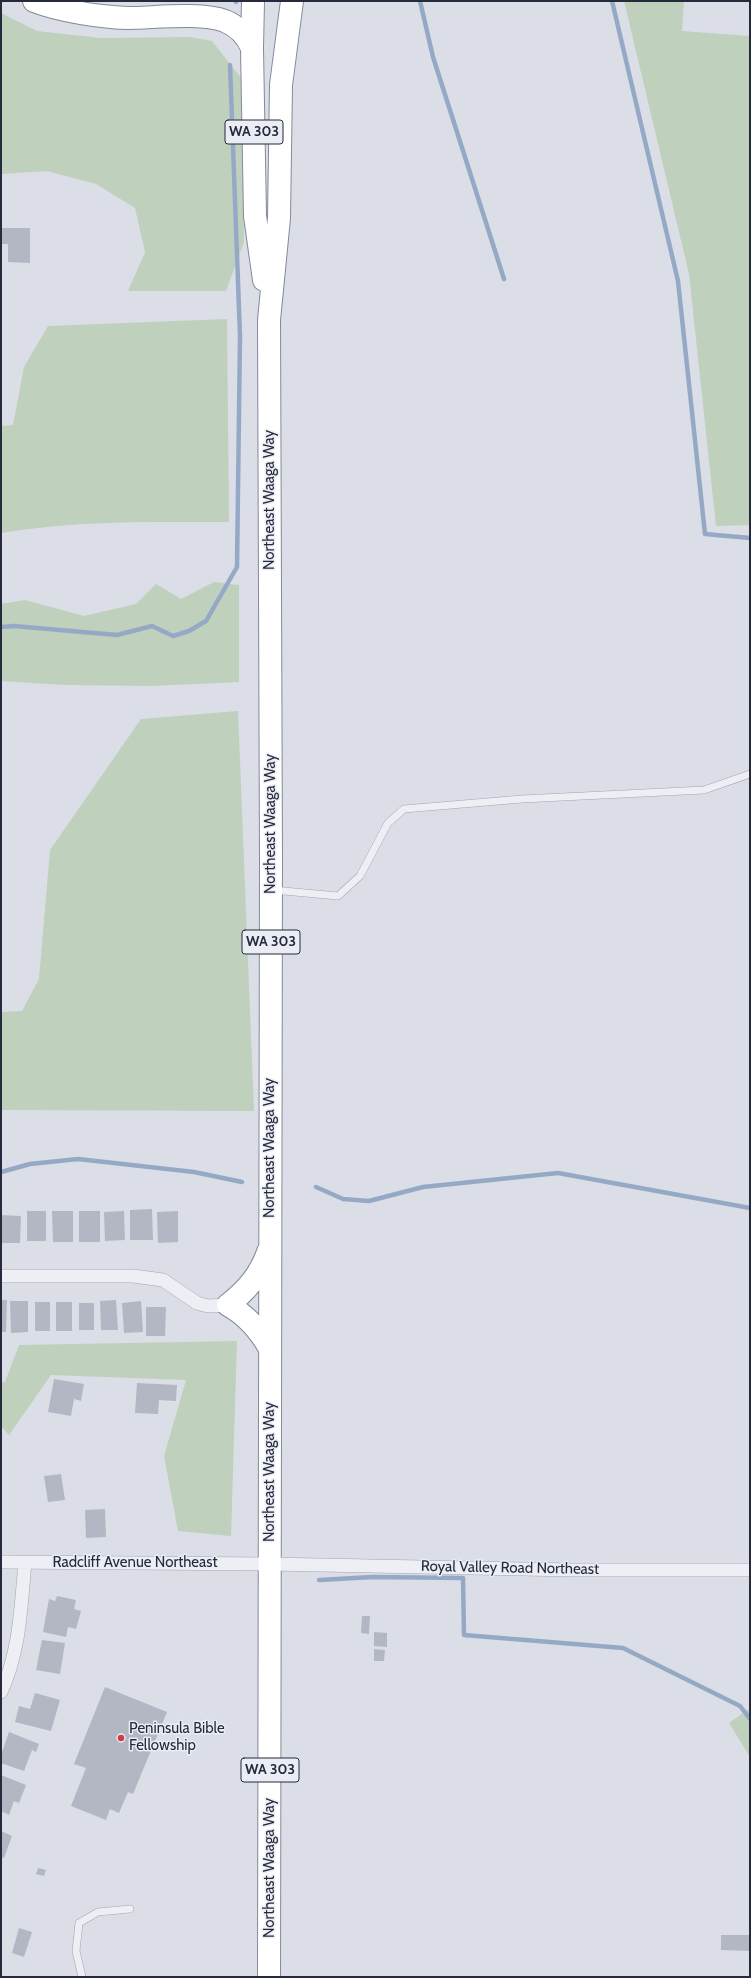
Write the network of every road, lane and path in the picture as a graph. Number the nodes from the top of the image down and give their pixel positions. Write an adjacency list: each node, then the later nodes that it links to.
1 (34, 1): 6 (highway)
2 (125, 1): 6 (highway)
3 (253, 1): 7 (highway, WA 303)
4 (282, 1): 8 (highway, WA 303)
5 (292, 1): 8 (highway)
6 (75, 11): 7 (highway)
7 (252, 48): 9 (highway, WA 303)
8 (281, 85): 9 (highway, WA 303)
9 (269, 320): 11 (highway, Northeast Waaga Way / WA 303)
10 (750, 774): 11 (lane)
11 (271, 890): 12 (highway, Northeast Waaga Way / WA 303)
12 (270, 1245): 14 (highway); 15 (highway, Northeast Waaga Way / WA 303)
13 (1, 1276): 14 (street)
14 (228, 1305): 15 (highway)
15 (270, 1348): 18 (highway, Northeast Waaga Way / WA 303)
16 (1, 1562): 17 (street, Radcliff Avenue Northeast)
17 (25, 1562): 18 (street, Radcliff Avenue Northeast); 20 (street)
18 (270, 1564): 19 (street, Royal Valley Road Northeast); 23 (highway, Northeast Waaga Way / WA 303)
19 (750, 1570)
20 (1, 1692)
21 (130, 1909): 22 (lane)
22 (82, 1977)
23 (269, 1977)

